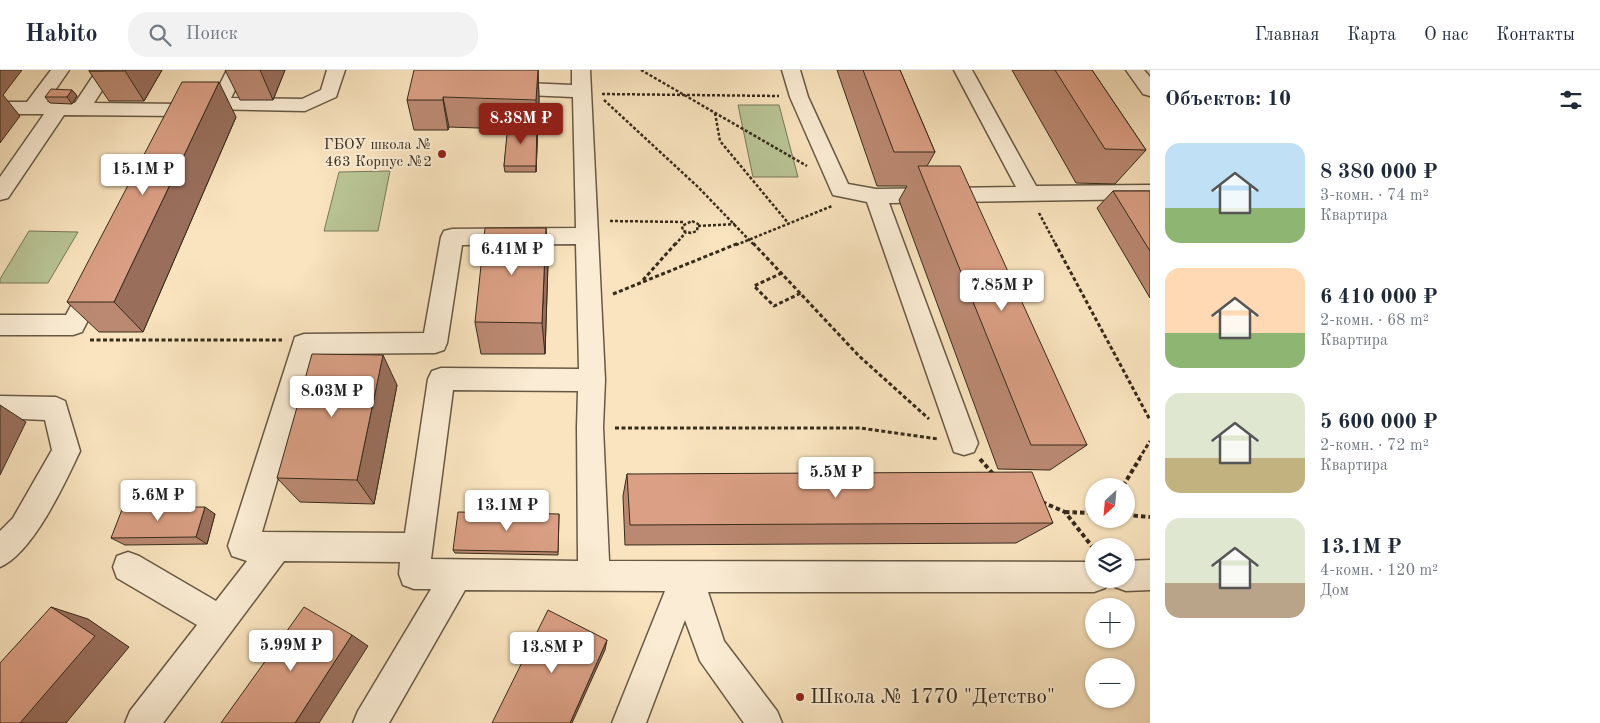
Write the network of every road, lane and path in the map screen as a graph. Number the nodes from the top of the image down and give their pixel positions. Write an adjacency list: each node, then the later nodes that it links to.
1 (60, 70): 15 (lane)
2 (106, 70): 17 (lane)
3 (236, 70): 18 (lane)
4 (336, 70): 18 (lane)
5 (641, 70): 12 (path)
6 (791, 70): 13 (lane)
7 (963, 70): 23 (lane)
8 (1135, 70): 11 (lane)
9 (581, 82): 10 (lane); 12 (path); 26 (path); 29 (lane)
10 (482, 88)
11 (1150, 90)
12 (686, 96): 13 (path); 19 (path)
13 (799, 96): 20 (lane)
14 (0, 108): 15 (lane)
15 (33, 108): 16 (lane)
16 (58, 108): 17 (lane); 22 (lane)
17 (81, 109): 18 (lane)
18 (187, 113)
19 (715, 114): 20 (path); 27 (path)
20 (836, 182): 24 (lane); 27 (path)
21 (1150, 192): 23 (lane)
22 (0, 194)
23 (1030, 194): 24 (lane); 42 (path)
24 (876, 196): 45 (lane)
25 (685, 222): 28 (path); 29 (path); 30 (path)
26 (735, 224): 28 (path); 31 (path)
27 (789, 224): 31 (path)
28 (698, 226): 30 (path)
29 (587, 228): 36 (lane); 39 (lane)
30 (686, 232): 34 (path)
31 (750, 240): 33 (path); 34 (path)
32 (104, 265): 38 (lane)
33 (782, 273): 35 (path); 35 (path)
34 (642, 282): 36 (path)
35 (802, 293): 45 (path)
36 (589, 303): 40 (lane)
37 (0, 325): 38 (lane)
38 (73, 325): 39 (path)
39 (304, 344): 54 (lane)
40 (592, 380): 43 (lane); 55 (lane)
41 (0, 407): 56 (lane)
42 (1150, 420)
43 (590, 427): 45 (path); 61 (lane)
44 (1150, 441): 46 (path)
45 (964, 443): 47 (path)
46 (1128, 478)
47 (1000, 481)
48 (1040, 502): 49 (path)
49 (1065, 512): 50 (path); 53 (path)
50 (1085, 513)
51 (1135, 515): 52 (path)
52 (1150, 517)
53 (1085, 538)
54 (277, 546): 55 (lane); 64 (lane)
55 (418, 548): 60 (lane)
56 (0, 552)
57 (128, 567): 64 (lane)
58 (1150, 574): 59 (lane)
59 (1135, 575)
60 (456, 576): 61 (lane); 66 (lane)
61 (594, 576): 62 (lane)
62 (687, 576): 63 (lane); 67 (lane); 68 (lane)
63 (1085, 577)
64 (220, 621): 65 (lane)
65 (142, 723)
66 (370, 723)
67 (629, 723)
68 (764, 723)

